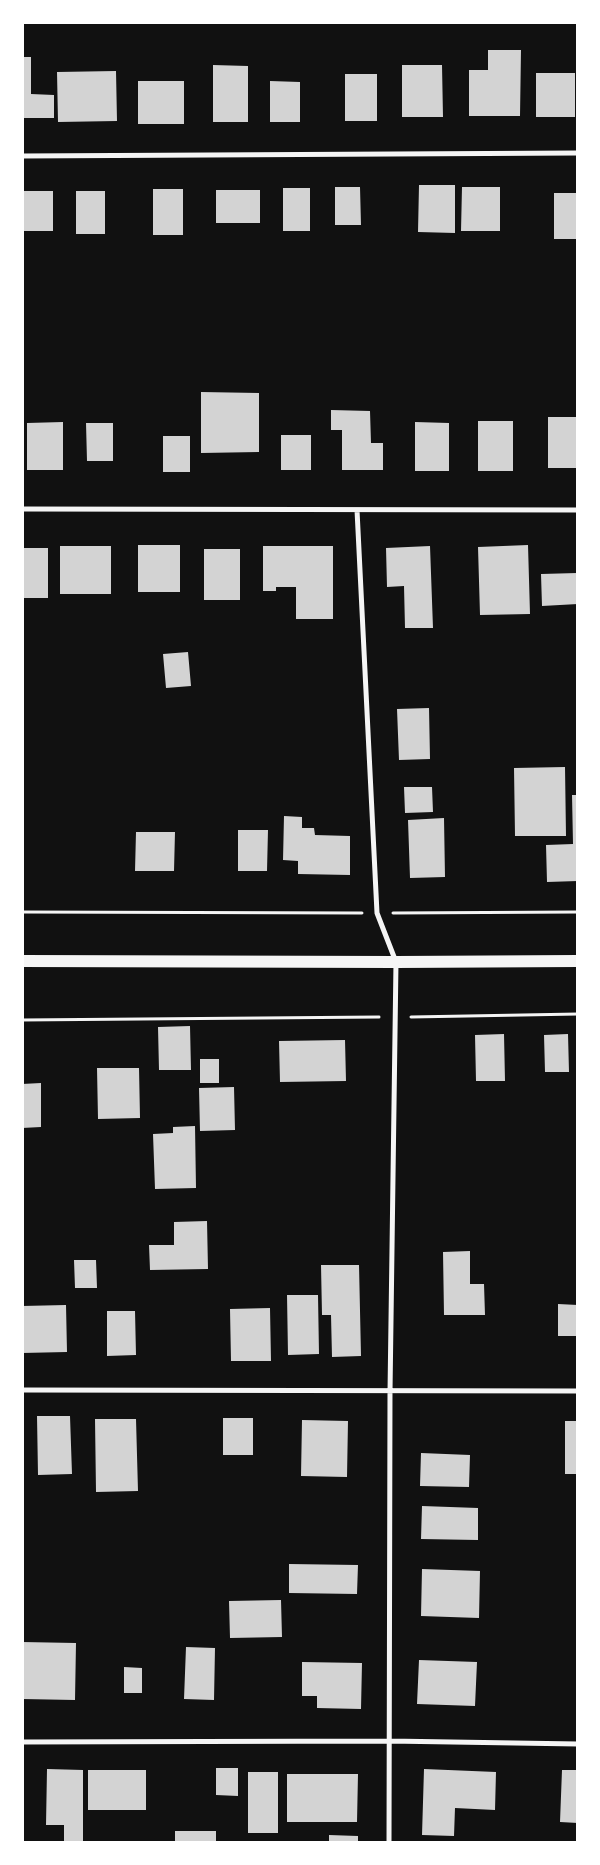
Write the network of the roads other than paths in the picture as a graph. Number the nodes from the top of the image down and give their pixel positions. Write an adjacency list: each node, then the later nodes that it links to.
1 (578, 153): 2 (street)
2 (22, 156)
3 (22, 509): 4 (street)
4 (357, 510): 5 (street); 8 (street)
5 (578, 510)
6 (22, 961): 8 (main road)
7 (578, 961): 8 (main road)
8 (396, 962): 11 (street)
9 (22, 1390): 11 (street)
10 (578, 1391): 11 (street)
11 (390, 1392): 12 (street)
12 (389, 1741): 13 (street); 14 (street); 15 (street)
13 (22, 1742)
14 (578, 1744)
15 (389, 1842)

